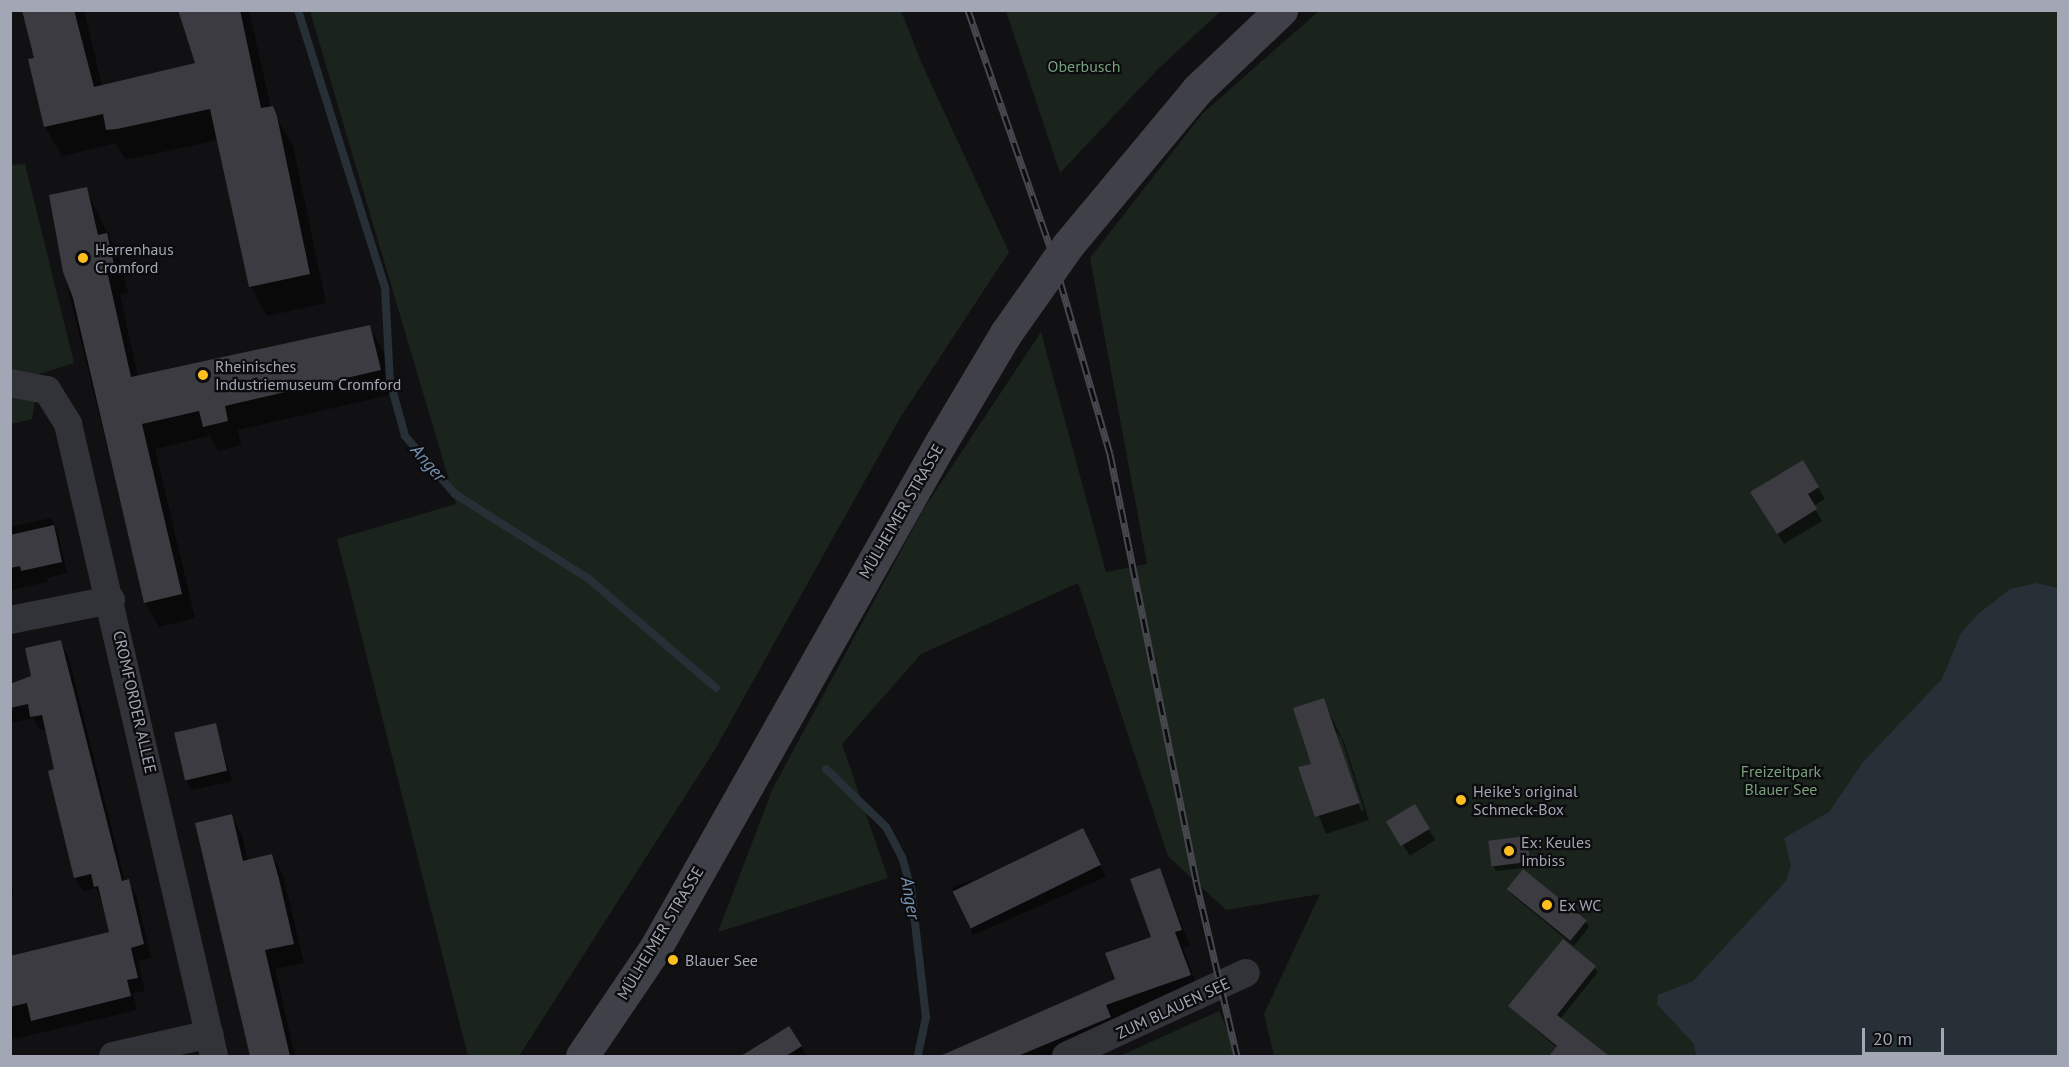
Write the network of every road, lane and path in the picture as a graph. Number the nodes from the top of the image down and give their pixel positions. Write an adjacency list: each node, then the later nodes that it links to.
1 (1281, 10): 8 (main road, MÜLHEIMER STRASSE, bridge)
2 (10, 383): 3 (street, CROMFORDER ALLEE)
3 (111, 600): 4 (street); 6 (street, CROMFORDER ALLEE)
4 (10, 620)
5 (1246, 973): 9 (street, ZUM BLAUEN SEE)
6 (212, 1045): 7 (street)
7 (113, 1056)
8 (582, 1056)
9 (1066, 1056)

